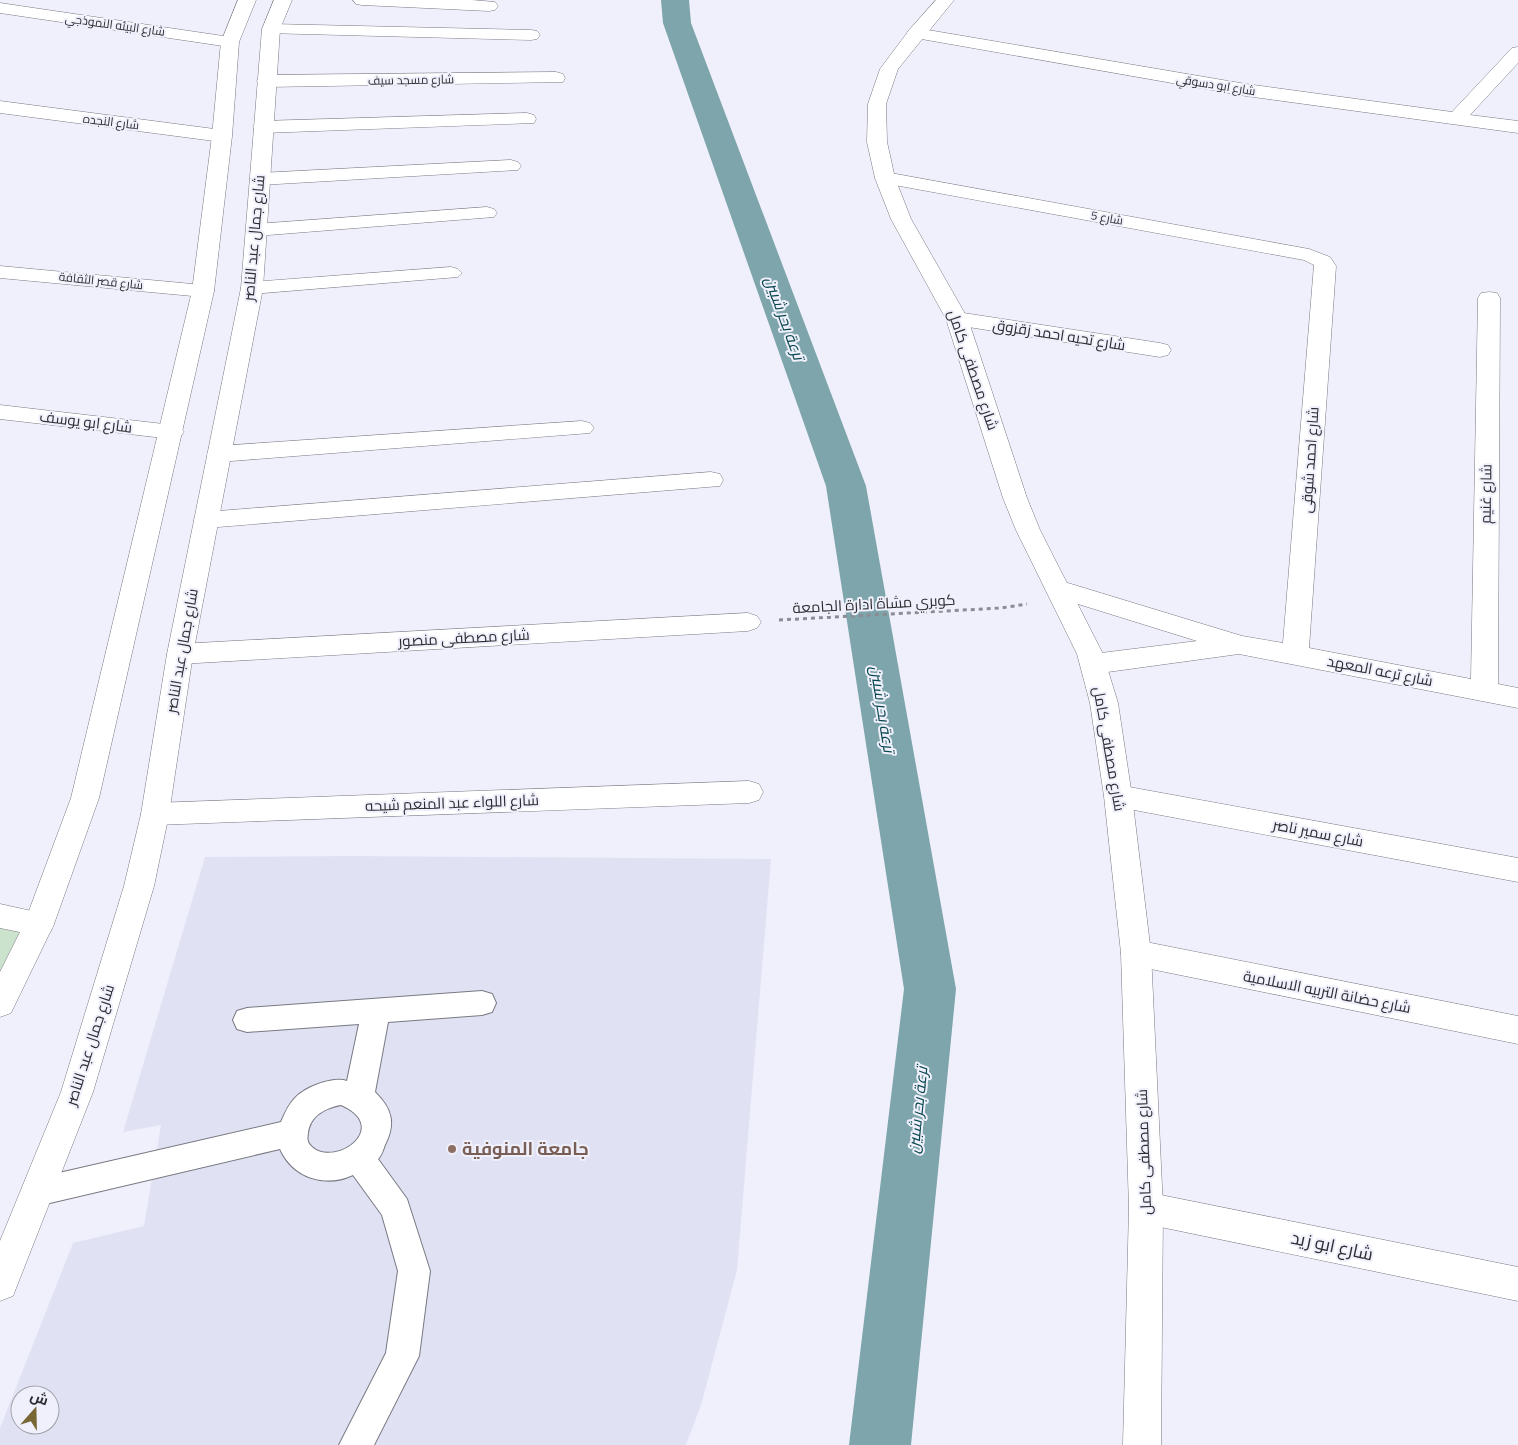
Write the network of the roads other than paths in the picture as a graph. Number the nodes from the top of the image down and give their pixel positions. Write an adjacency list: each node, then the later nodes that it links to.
1 (247, 0): 10 (street)
2 (283, 0): 7 (street, شارع جمال عبد الناصر)
3 (362, 0): 5 (street)
4 (945, 0): 8 (street, شارع مصطفى كامل)
5 (489, 6)
6 (0, 8): 10 (street, شارع البيئه النموذجي)
7 (271, 29): 9 (street); 13 (street, شارع جمال عبد الناصر)
8 (916, 33): 16 (street, شارع ابو دسوقي); 22 (street, شارع مصطفى كامل)
9 (531, 35)
10 (230, 42): 20 (street)
11 (1518, 52): 16 (street)
12 (556, 78): 13 (street, شارع مسجد سيف)
13 (266, 81): 18 (street, شارع جمال عبد الناصر)
14 (7, 108): 17 (street); 20 (street, شارع النجده)
15 (527, 119): 18 (street)
16 (1456, 119): 19 (street, شارع ابو دسوقي)
17 (0, 123)
18 (263, 127): 23 (street, شارع جمال عبد الناصر)
19 (1518, 127)
20 (222, 136): 30 (street)
21 (511, 166): 23 (street)
22 (885, 178): 26 (street, شارع 5); 32 (street, شارع مصطفى كامل)
23 (260, 179): 25 (street, شارع جمال عبد الناصر)
24 (487, 213): 25 (street)
25 (256, 230): 29 (street, شارع جمال عبد الناصر)
26 (1325, 266): 44 (street, شارع احمد شوقى)
27 (0, 272): 30 (street, شارع قصر الثقافة)
28 (451, 273): 29 (street)
29 (252, 288): 37 (street, شارع جمال عبد الناصر)
30 (203, 291): 36 (street)
31 (1488, 298): 46 (street, شارع غنيم)
32 (957, 319): 33 (street, شارع تحيه احمد زقزوق); 40 (street, شارع مصطفى كامل)
33 (1160, 350)
34 (0, 412): 36 (street, شارع ابو يوسف)
35 (582, 428): 37 (street)
36 (172, 432): 53 (street)
37 (219, 454): 39 (street, شارع جمال عبد الناصر)
38 (711, 480): 39 (street)
39 (206, 520): 43 (street, شارع جمال عبد الناصر)
40 (1058, 589): 42 (street, شارع ترعه المعهد); 45 (street, شارع مصطفى كامل)
41 (748, 622): 43 (street, شارع مصطفى منصور)
42 (1241, 645): 44 (street, شارع ترعه المعهد); 45 (street, شارع ترعه المعهد)
43 (180, 654): 50 (street, شارع جمال عبد الناصر)
44 (1295, 655): 46 (street, شارع ترعه المعهد)
45 (1093, 664): 49 (street, شارع مصطفى كامل)
46 (1484, 690): 47 (street, شارع ترعه المعهد)
47 (1518, 698)
48 (749, 792): 50 (street, شارع اللواء عبد المنعم شيحه)
49 (1118, 796): 51 (street, شارع سمير ناصر); 54 (street, شارع مصطفى كامل)
50 (155, 814): 63 (street, شارع جمال عبد الناصر)
51 (1518, 870)
52 (0, 916): 53 (street)
53 (39, 924): 56 (street)
54 (1136, 953): 59 (street, شارع حضانة التربيه الاسلامية); 64 (street, شارع مصطفى كامل)
55 (482, 1003): 57 (lane)
56 (0, 1004)
57 (376, 1012): 58 (lane); 60 (lane)
58 (247, 1020)
59 (1518, 1030)
60 (359, 1096): 61 (lane); 62 (lane)
61 (292, 1133): 62 (lane); 63 (lane)
62 (359, 1158): 67 (lane)
63 (36, 1192): 65 (street, شارع جمال عبد الناصر)
64 (1146, 1208): 66 (street, شارع ابو زيد); 68 (street, شارع مصطفى كامل)
65 (0, 1284)
66 (1518, 1284)
67 (356, 1445)
68 (1142, 1445)

